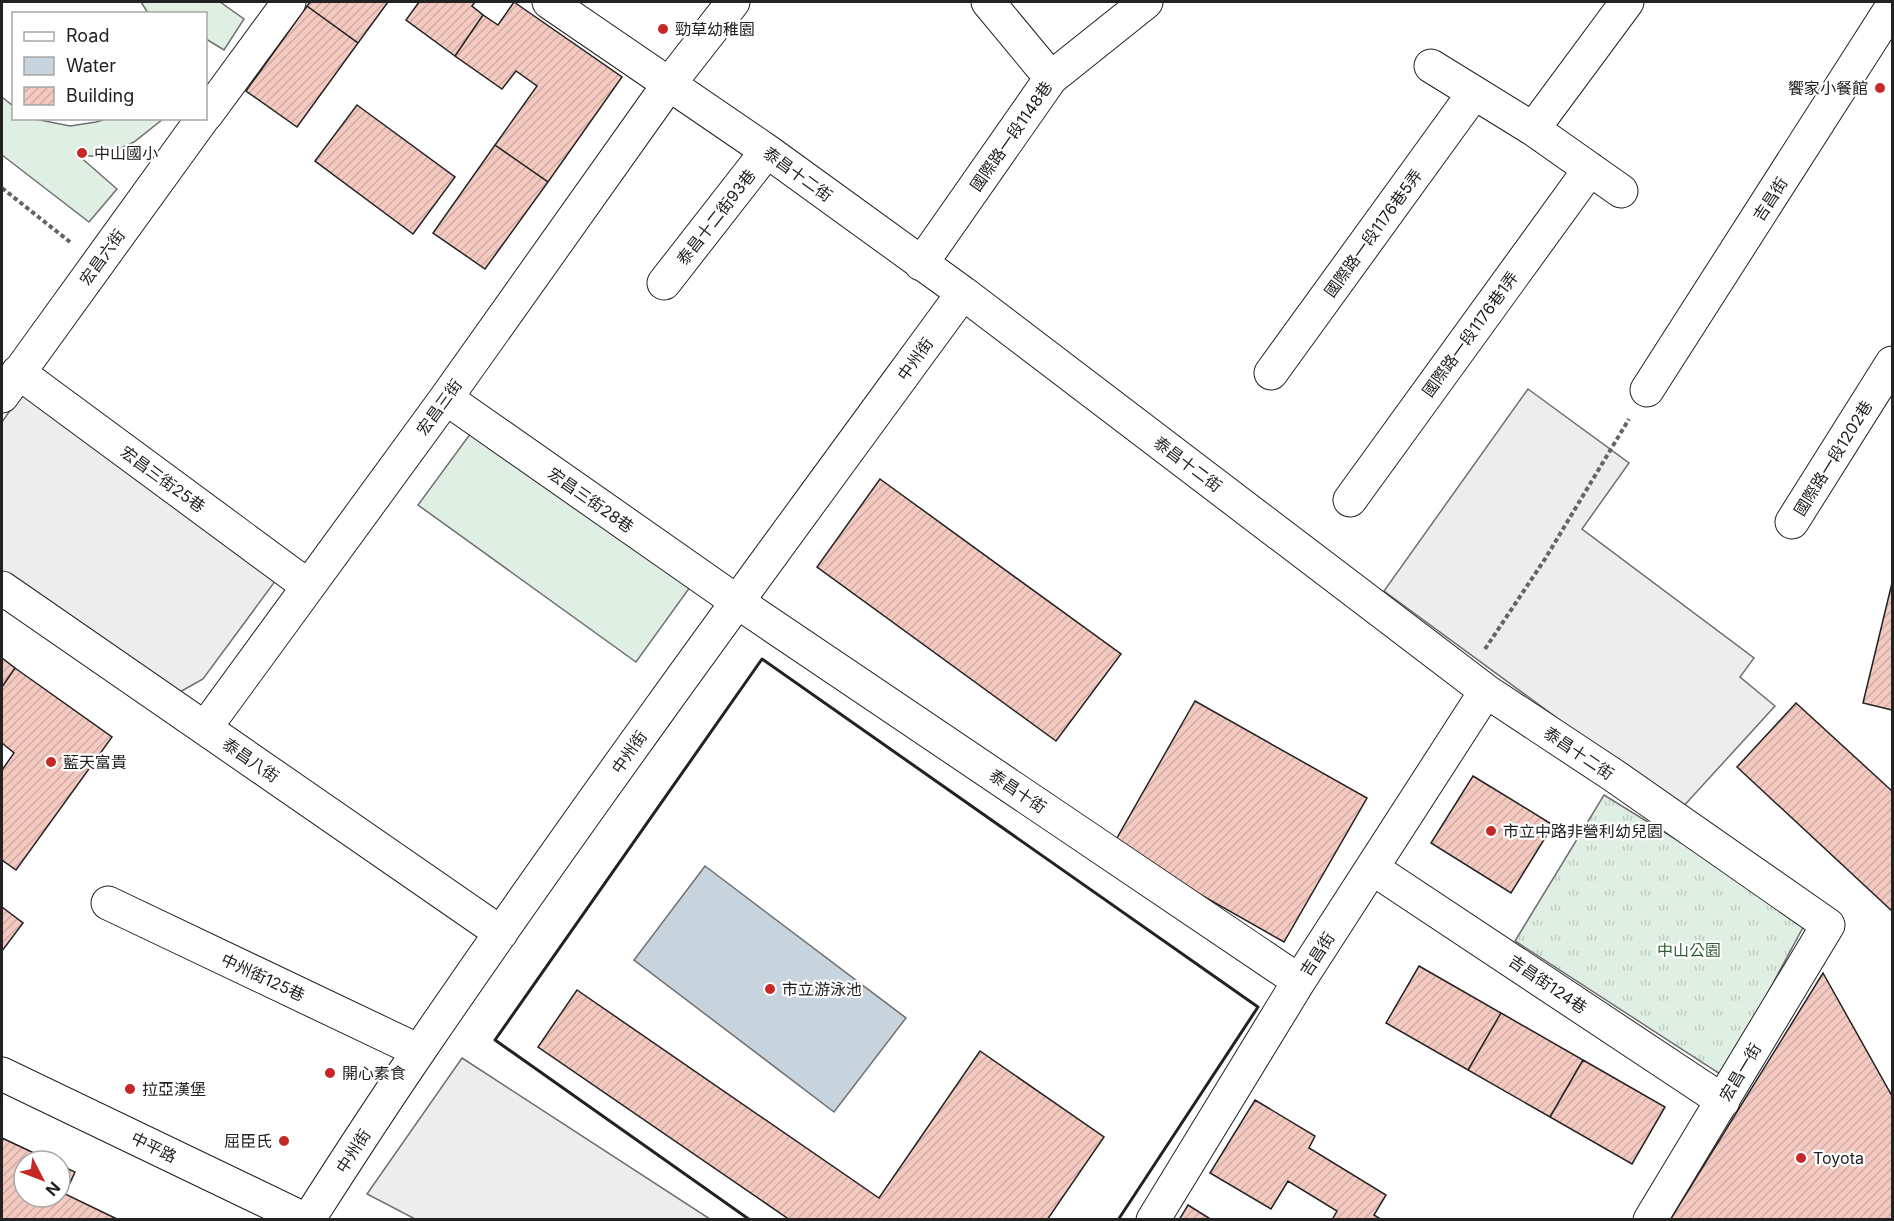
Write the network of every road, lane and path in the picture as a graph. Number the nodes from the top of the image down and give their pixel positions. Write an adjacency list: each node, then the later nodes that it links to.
1 (289, 2): 12 (street, 宏昌六街)
2 (549, 2): 10 (street, 泰昌十二街)
3 (733, 2): 10 (street, 宏昌三街)
4 (988, 2): 9 (street)
5 (1146, 2): 9 (street, 國際路一段1148巷)
6 (1627, 2): 14 (street)
7 (1893, 7): 26 (street, 吉昌街)
8 (1431, 66): 11 (street)
9 (1051, 78): 20 (street, 國際路一段1148巷)
10 (669, 84): 15 (street, 泰昌十二街); 27 (street, 宏昌三街)
11 (1474, 93): 14 (street); 24 (street, 國際路一段1176巷5弄)
12 (207, 113)
13 (202, 120): 19 (street, 宏昌六街)
14 (1533, 129): 16 (street)
15 (767, 151): 20 (street, 泰昌十二街); 21 (street, 泰昌十二街93巷)
16 (1590, 169): 18 (street); 28 (street, 國際路一段1176巷1弄)
17 (2, 188): 19 (path)
18 (1621, 191)
19 (96, 263): 25 (street, 宏昌六街)
20 (921, 264): 22 (street, 泰昌十二街)
21 (664, 283)
22 (963, 293): 32 (street, 中州街); 33 (street, 泰昌十二街)
23 (1893, 363): 29 (street, 國際路一段1202巷)
24 (1271, 373)
25 (10, 384): 30 (street, 宏昌三街25巷)
26 (1647, 390): 33 (path)
27 (446, 398): 30 (street, 宏昌三街); 32 (street, 宏昌三街28巷)
28 (1350, 500)
29 (1792, 522)
30 (308, 586): 34 (street, 宏昌三街)
31 (2, 588): 34 (street, 泰昌八街)
32 (736, 601): 38 (street, 中州街); 39 (street, 泰昌十街)
33 (1477, 684): 35 (street, 吉昌街); 37 (street, 泰昌十二街)
34 (205, 728): 38 (street, 泰昌八街)
35 (1372, 868): 39 (street, 吉昌街); 42 (street, 吉昌街124巷)
36 (108, 903): 40 (street, 中州街125巷)
37 (1828, 925): 42 (street, 宏昌一街)
38 (501, 933): 40 (street, 中州街)
39 (1299, 981): 44 (street, 吉昌街)
40 (419, 1051): 43 (street, 中州街)
41 (2, 1074): 43 (street, 中平路)
42 (1723, 1101): 45 (street, 宏昌一街)
43 (307, 1220)
44 (1153, 1220)
45 (1650, 1220)

